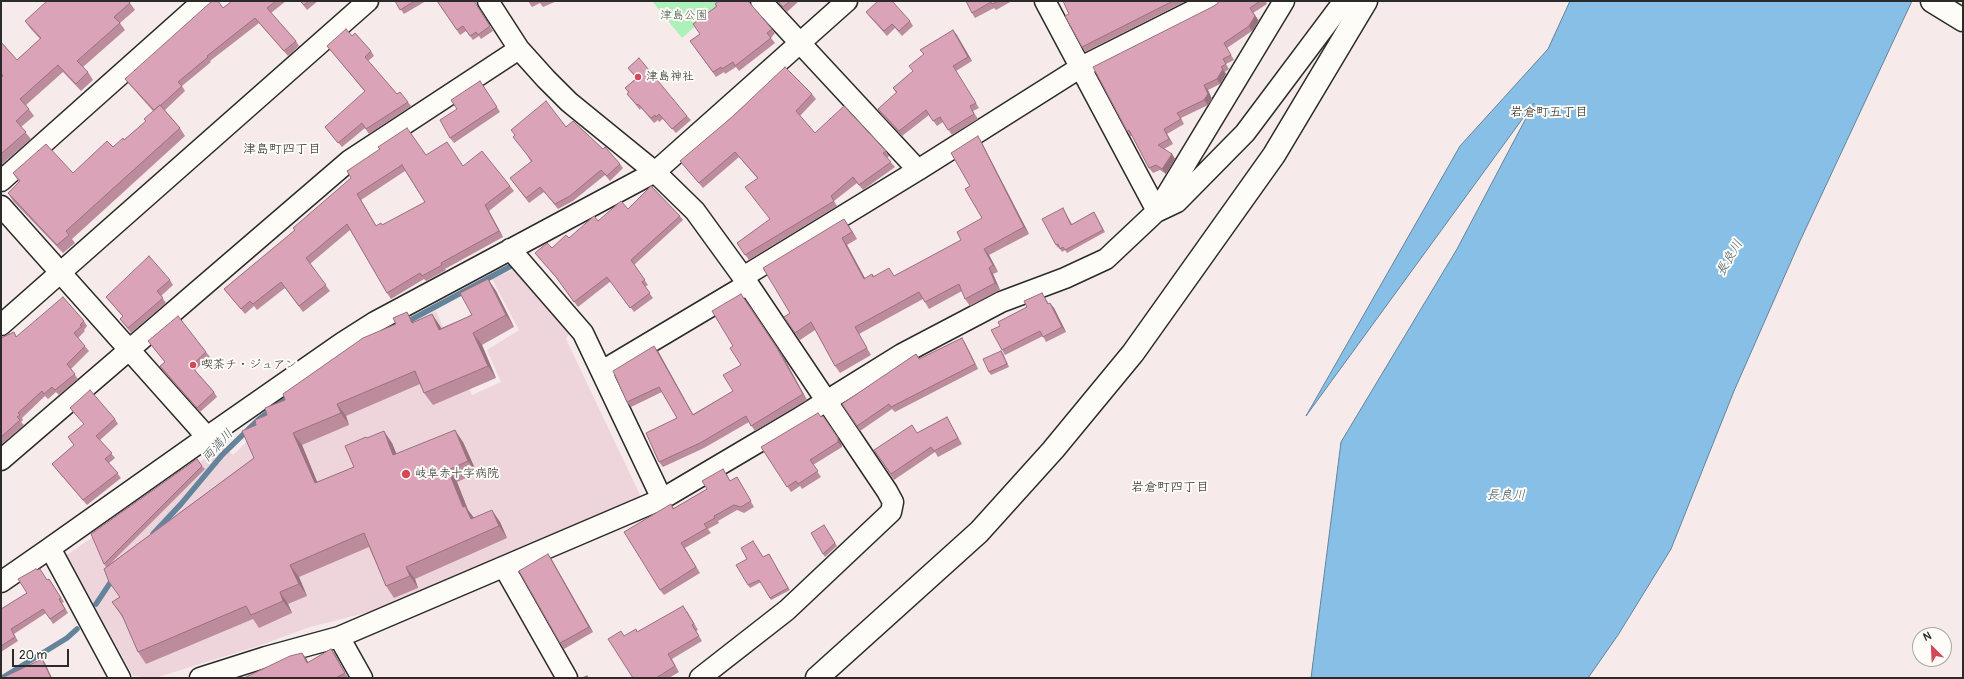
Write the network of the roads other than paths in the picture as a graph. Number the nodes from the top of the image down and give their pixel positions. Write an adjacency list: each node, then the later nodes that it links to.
1 (203, 1): 20 (street)
2 (368, 1): 24 (street)
3 (488, 1): 16 (street)
4 (761, 1): 15 (street)
5 (847, 1): 15 (street)
6 (1044, 1): 17 (street)
7 (1212, 1): 17 (street)
8 (1284, 1): 22 (street)
9 (1344, 1): 22 (street)
10 (1366, 1): 42 (street)
11 (1932, 1): 14 (street)
12 (1960, 1): 13 (street)
13 (1963, 3)
14 (1963, 20)
15 (800, 42): 18 (street); 19 (street)
16 (519, 49): 19 (street); 27 (street)
17 (1081, 67): 18 (street); 22 (street)
18 (918, 170): 25 (street)
19 (655, 172): 23 (street); 25 (street)
20 (1, 181)
21 (1, 206): 24 (street)
22 (1156, 211): 29 (street)
23 (510, 249): 28 (street); 30 (street)
24 (61, 272): 26 (street); 27 (street)
25 (746, 280): 28 (street); 29 (street)
26 (1, 324)
27 (130, 350): 30 (street); 31 (street)
28 (602, 371): 32 (street)
29 (826, 401): 32 (street); 41 (street)
30 (208, 437): 33 (street)
31 (1, 460)
32 (662, 499): 34 (street)
33 (50, 548): 35 (street); 37 (street)
34 (504, 567): 36 (street); 40 (street)
35 (1, 582)
36 (339, 637): 38 (street); 39 (street)
37 (120, 678)
38 (200, 678)
39 (362, 678)
40 (567, 678)
41 (700, 678)
42 (817, 678)

